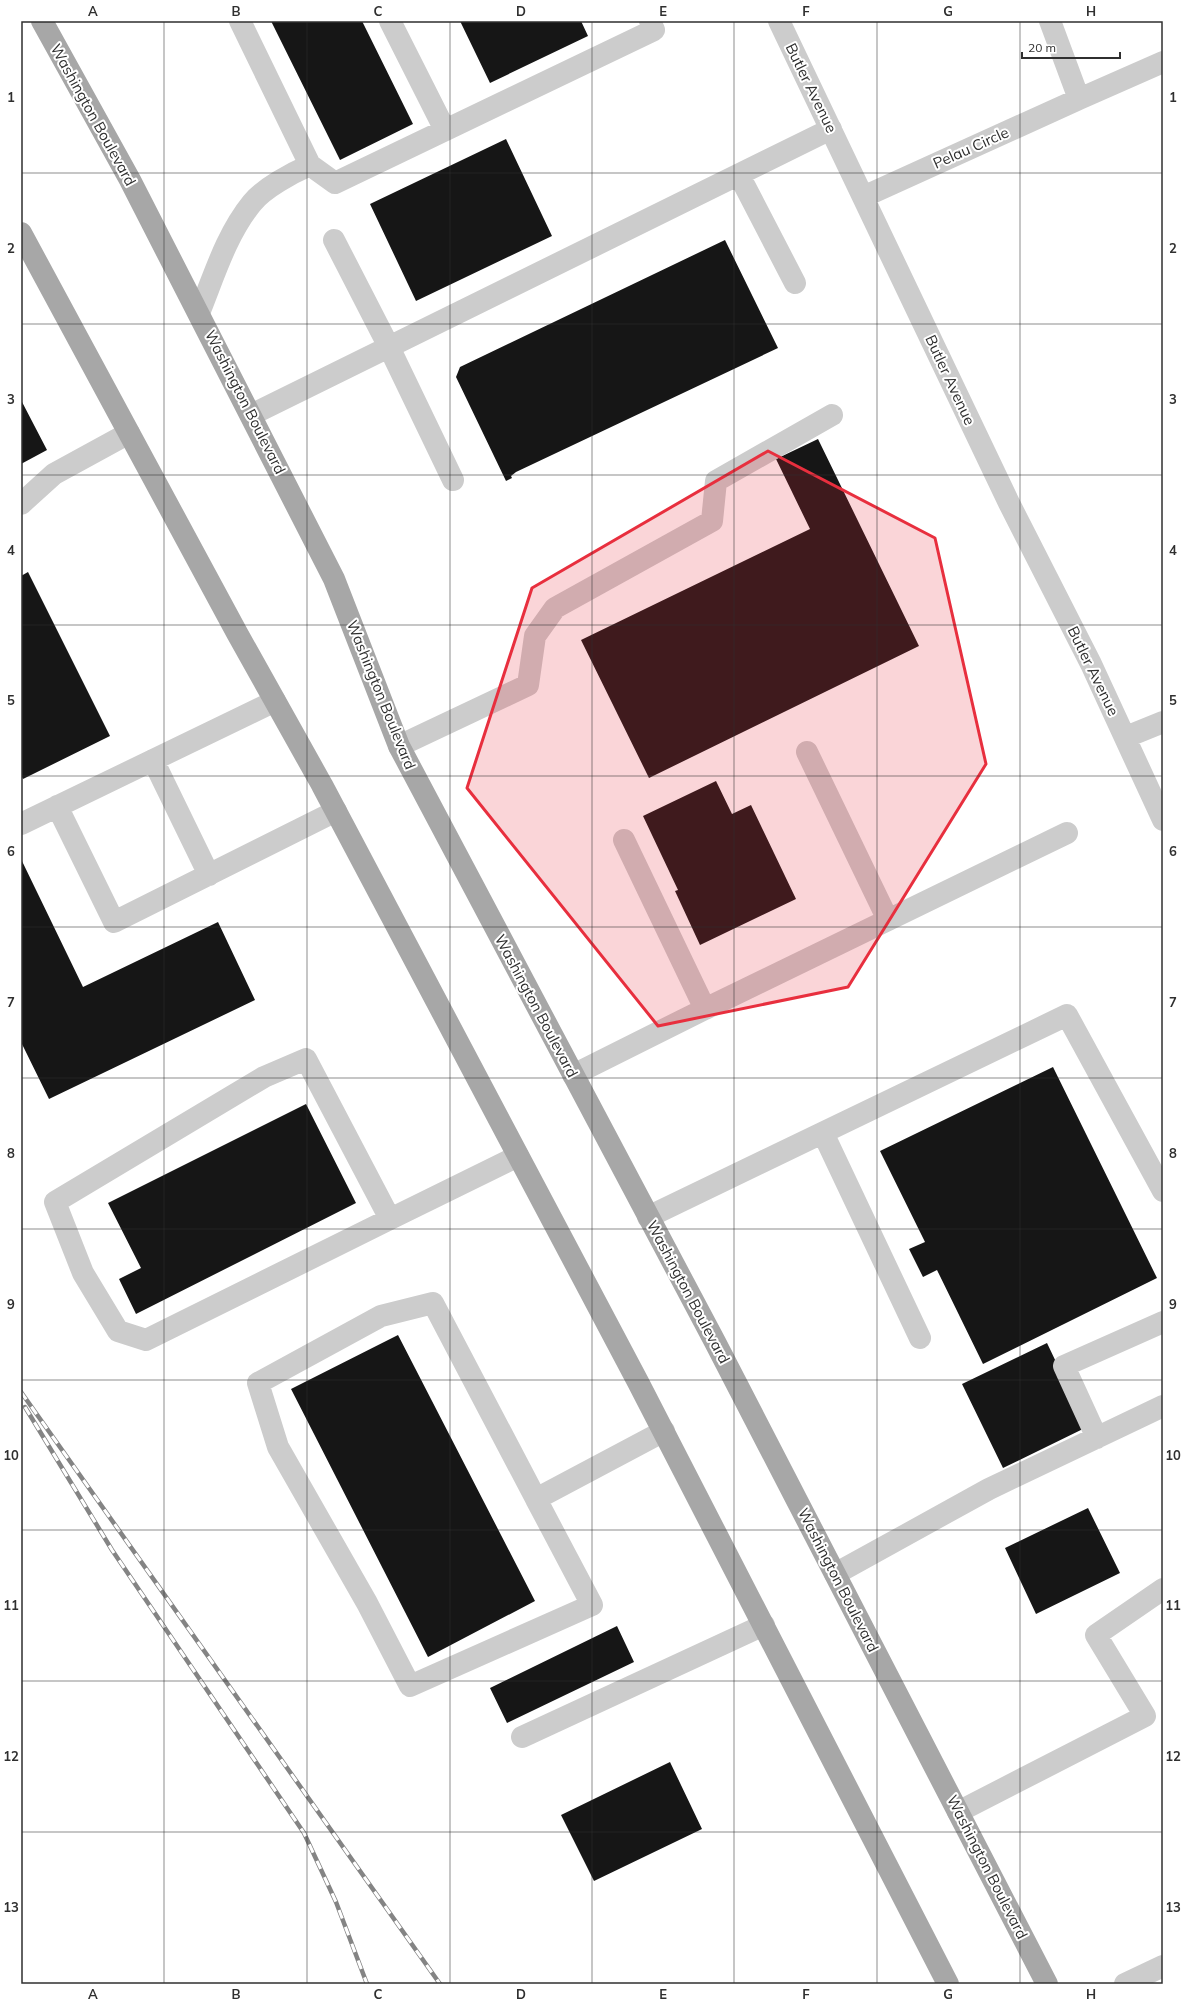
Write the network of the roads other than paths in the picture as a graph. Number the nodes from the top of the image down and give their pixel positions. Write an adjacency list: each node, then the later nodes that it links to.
1 (42, 21): 17 (main road, Washington Boulevard)
2 (240, 21): 11 (street)
3 (390, 21): 10 (street)
4 (650, 21): 10 (street)
5 (779, 21): 9 (street, Butler Avenue)
6 (1050, 21): 8 (street)
7 (1163, 62): 8 (street, Pelau Circle)
8 (1079, 99): 13 (street, Pelau Circle)
9 (831, 129): 12 (street); 13 (street, Butler Avenue)
10 (445, 130): 11 (street)
11 (310, 165): 17 (street)
12 (739, 175): 16 (street); 18 (street)
13 (863, 197): 26 (street, Butler Avenue)
14 (21, 233): 21 (main road)
15 (334, 240): 18 (street)
16 (795, 283)
17 (199, 313): 19 (main road, Washington Boulevard)
18 (389, 347): 19 (street); 22 (street)
19 (251, 415): 27 (main road, Washington Boulevard)
20 (832, 415): 27 (street)
21 (128, 433): 23 (street); 24 (main road)
22 (453, 480)
23 (21, 504)
24 (275, 701): 29 (street); 31 (main road)
25 (1163, 722): 26 (street)
26 (1126, 737): 32 (street, Butler Avenue)
27 (399, 746): 39 (main road, Washington Boulevard)
28 (808, 752): 37 (street)
29 (153, 760): 30 (street); 36 (street)
30 (57, 806): 33 (street); 36 (street)
31 (336, 811): 36 (street); 41 (main road)
32 (1163, 820)
33 (21, 824)
34 (1067, 833): 37 (street)
35 (624, 840): 38 (street)
36 (209, 875)
37 (888, 920): 38 (street)
38 (705, 1009): 39 (street)
39 (573, 1075): 43 (main road, Washington Boulevard)
40 (823, 1132): 42 (street); 43 (street); 46 (street)
41 (518, 1156): 44 (street); 48 (main road)
42 (1163, 1191)
43 (648, 1217): 51 (main road, Washington Boulevard)
44 (390, 1219): 44 (street)
45 (1163, 1322): 49 (street)
46 (920, 1338)
47 (1163, 1406): 49 (street)
48 (664, 1431): 50 (street); 53 (main road)
49 (1097, 1438): 51 (street)
50 (536, 1499): 50 (street)
51 (835, 1574): 55 (main road, Washington Boulevard)
52 (1163, 1589): 55 (street)
53 (764, 1625): 54 (street); 57 (main road)
54 (522, 1737)
55 (958, 1812): 58 (main road, Washington Boulevard)
56 (1163, 1966): 59 (street)
57 (948, 1984)
58 (1047, 1984)
59 (1125, 1984)

